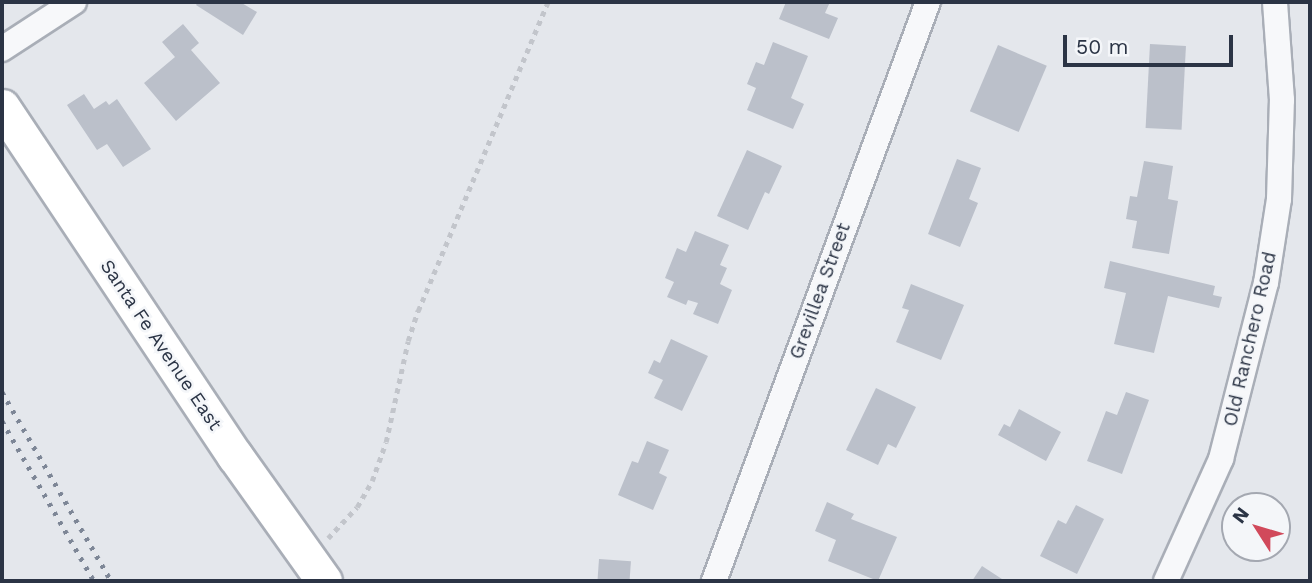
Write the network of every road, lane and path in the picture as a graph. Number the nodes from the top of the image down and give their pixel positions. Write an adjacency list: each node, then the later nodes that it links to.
1 (74, 2): 5 (street)
2 (548, 2): 7 (path)
3 (928, 2): 8 (street, Grevillea Street)
4 (1275, 2): 9 (street, Old Ranchero Road)
5 (2, 49)
6 (2, 107): 7 (street, Santa Fe Avenue East)
7 (316, 570)
8 (714, 581)
9 (1166, 581)

